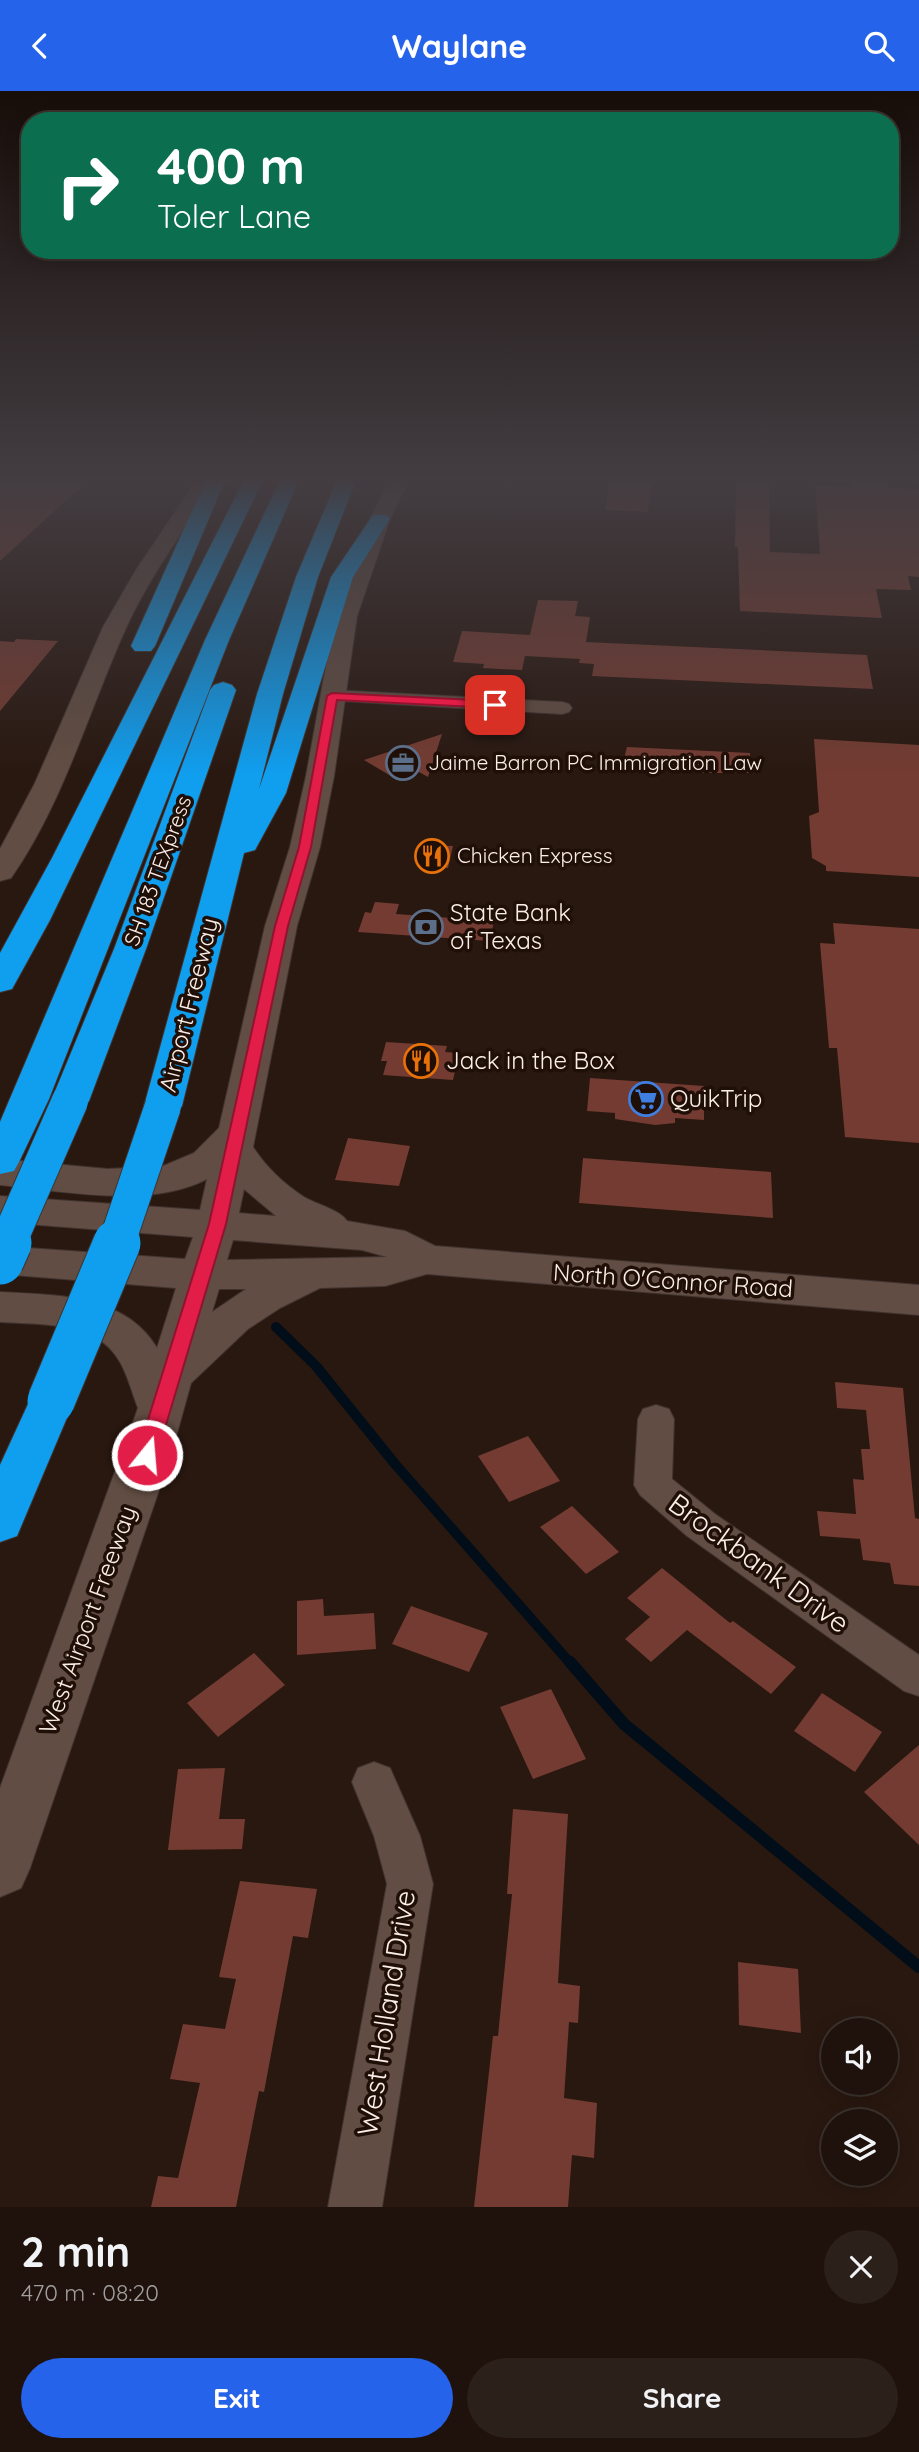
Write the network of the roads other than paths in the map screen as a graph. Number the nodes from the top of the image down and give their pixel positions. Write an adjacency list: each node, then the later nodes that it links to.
1 (143, 577): 11 (main road)
2 (174, 577): 13 (highway)
3 (203, 577): 13 (highway)
4 (246, 577): 16 (highway, SH 183 TEXpress)
5 (266, 577): 22 (highway, SH 183 TEXpress, bridge)
6 (309, 577): 12 (highway, Airport Freeway)
7 (342, 577): 12 (highway)
8 (360, 577): 9 (main road, West Airport Freeway)
9 (332, 696): 10 (street); 15 (main road, West Airport Freeway)
10 (562, 708)
11 (0, 872)
12 (215, 902): 29 (highway, Airport Freeway, bridge)
13 (35, 921): 14 (highway)
14 (0, 982)
15 (236, 1139): 17 (main road); 19 (main road, West Airport Freeway); 20 (main road)
16 (0, 1162)
17 (0, 1172)
18 (0, 1209): 19 (main road, North O'Connor Road)
19 (217, 1224): 20 (main road, North O'Connor Road); 24 (main road, West Airport Freeway)
20 (362, 1236): 21 (main road, North O'Connor Road)
21 (427, 1260): 23 (main road, North O'Connor Road); 25 (main road, North O'Connor Road)
22 (0, 1261): 24 (main road, North O'Connor Road)
23 (321, 1274): 24 (main road, North O'Connor Road); 27 (main road)
24 (202, 1275): 27 (main road, West Airport Freeway)
25 (919, 1300)
26 (0, 1307): 27 (main road)
27 (166, 1392): 32 (main road, West Airport Freeway)
28 (656, 1419): 30 (street, Brockbank Drive)
29 (0, 1522)
30 (919, 1678)
31 (374, 1782): 33 (street, West Holland Drive)
32 (0, 1868)
33 (355, 2207)

